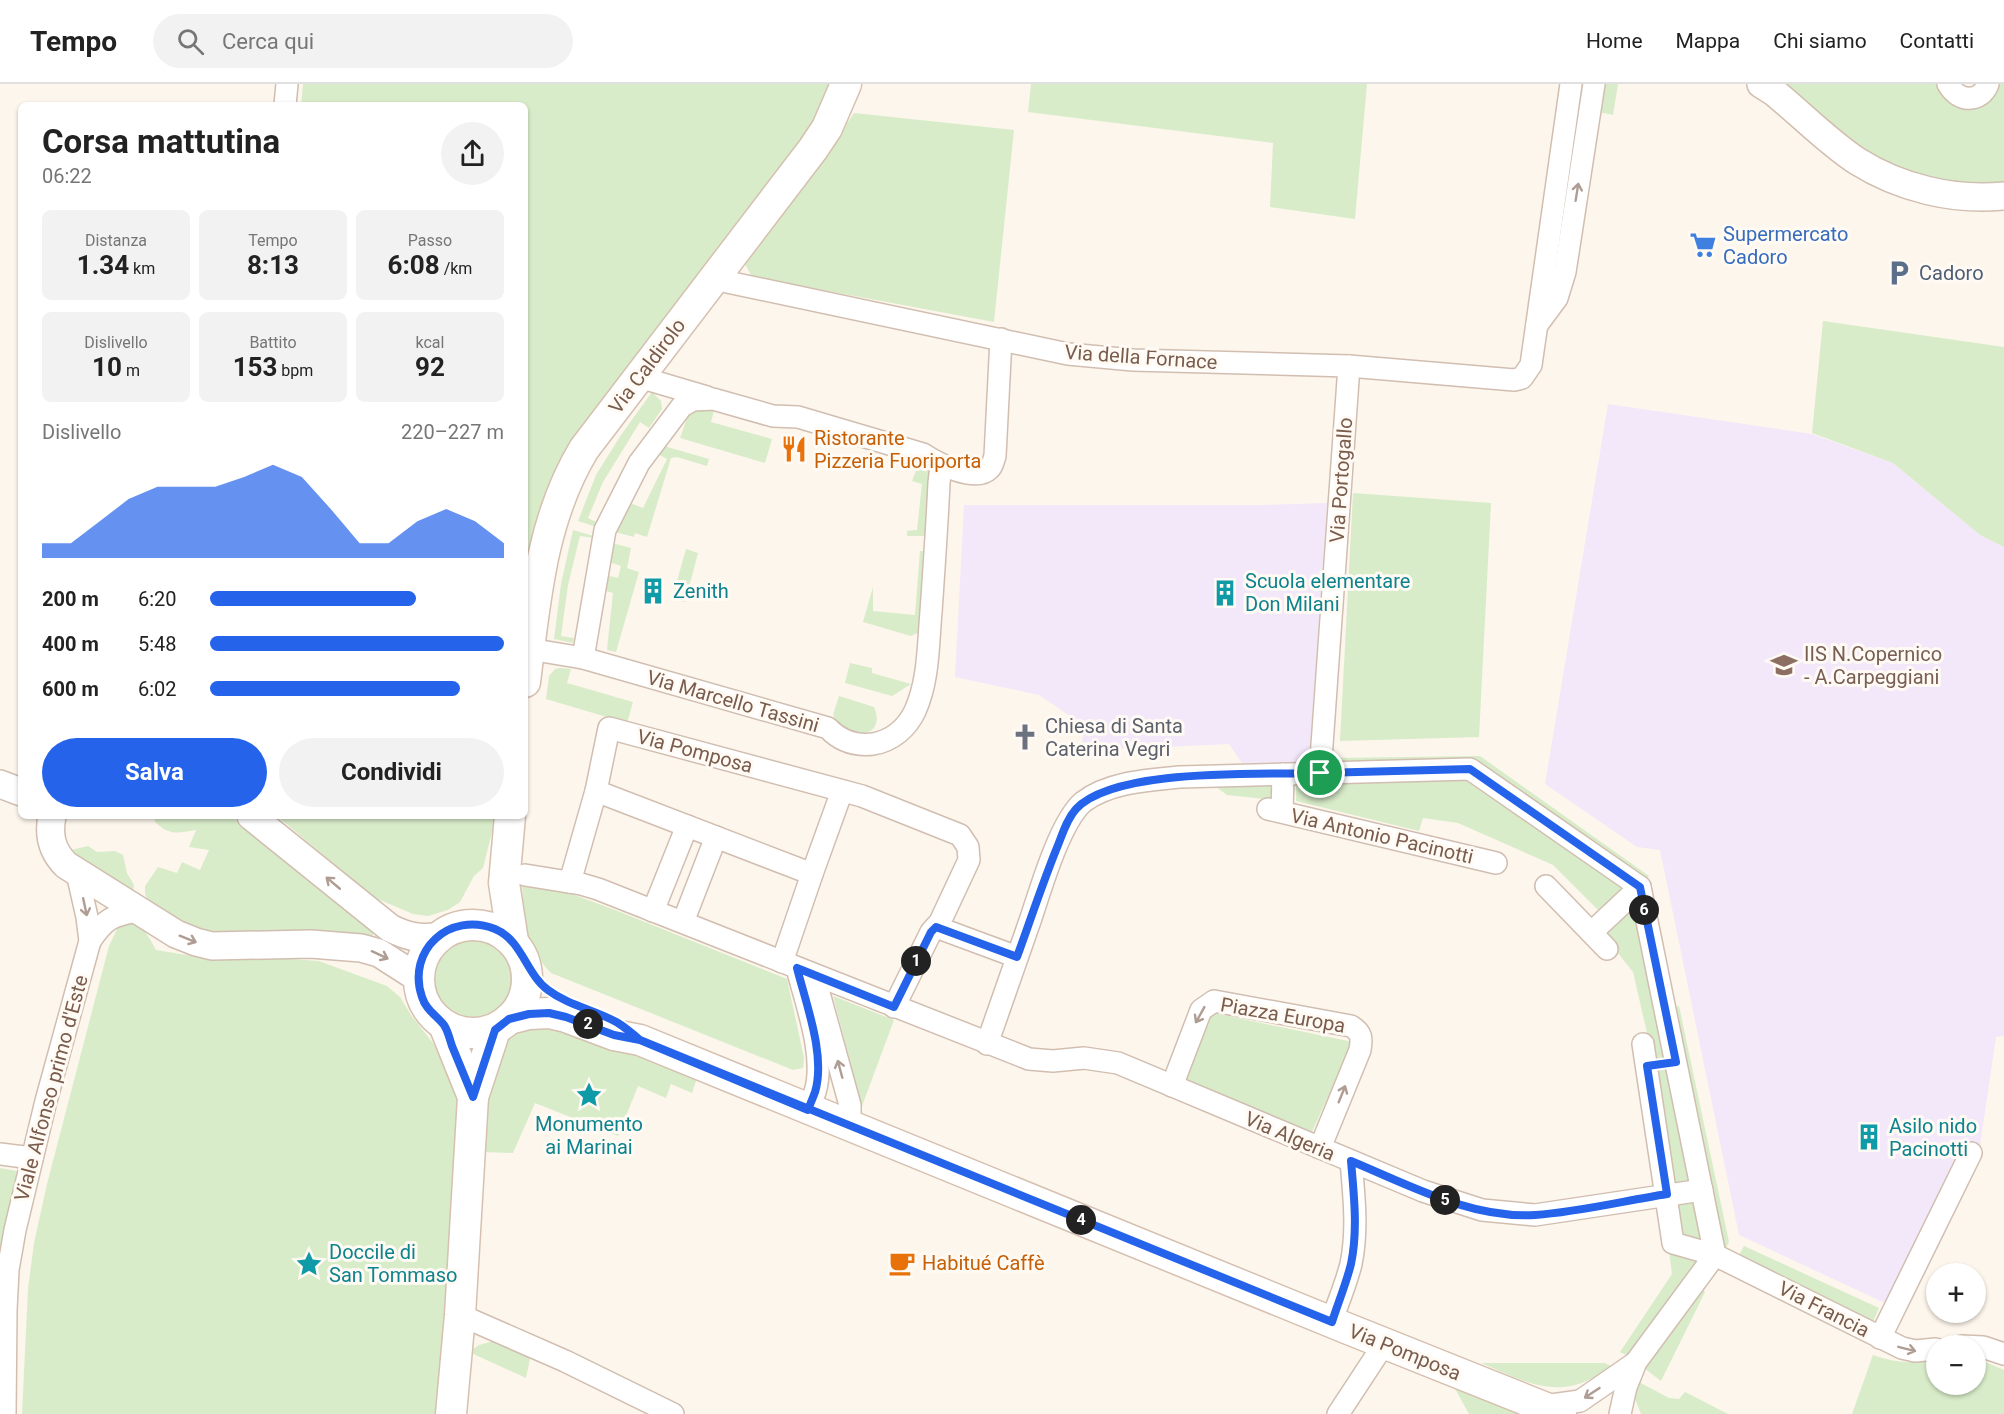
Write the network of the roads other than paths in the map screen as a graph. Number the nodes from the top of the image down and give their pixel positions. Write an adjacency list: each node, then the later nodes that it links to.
1 (287, 84): 8 (street)
2 (846, 84): 14 (main road, Via Caldirolo)
3 (1571, 84): 10 (street)
4 (1594, 84): 11 (street, one-way to 4)
5 (1761, 84): 9 (street)
6 (1948, 84): 7 (street)
7 (1988, 84)
8 (285, 102)
9 (2004, 196)
10 (1549, 232): 11 (street); 12 (street)
11 (1571, 235): 13 (street)
12 (1544, 269): 13 (street); 15 (street)
13 (1565, 272): 15 (street)
14 (713, 279): 16 (street, Via della Fornace); 18 (main road, Via Caldirolo)
15 (1536, 325): 17 (street, Via della Fornace)
16 (1001, 339): 17 (street, Via della Fornace); 22 (street)
17 (1349, 366): 27 (street, Via Portogallo)
18 (639, 377): 19 (street); 20 (street); 24 (main road, Via Caldirolo)
19 (713, 399): 20 (street); 21 (street)
20 (674, 417): 26 (street)
21 (946, 466): 22 (street); 23 (street)
22 (967, 473): 23 (street)
23 (938, 502): 26 (street, Via Marcello Tassini)
24 (529, 649): 25 (main road, Via Caldirolo); 26 (street, Via Marcello Tassini)
25 (528, 657)
26 (583, 658)
27 (1320, 773): 28 (street); 44 (street)
28 (1283, 774): 38 (street, Via Antonio Pacinotti); 55 (street)
29 (0, 784): 30 (street)
30 (18, 791)
31 (596, 791): 32 (street, Via Pomposa); 36 (street); 42 (street, Via Pomposa)
32 (842, 791): 40 (street); 49 (street, Via Pomposa)
33 (52, 819): 39 (street)
34 (254, 819): 51 (street, one-way to 34)
35 (510, 819): 41 (main road)
36 (687, 826): 37 (street); 46 (street)
37 (716, 837): 40 (street); 47 (street)
38 (1496, 863)
39 (77, 873): 45 (street); 52 (street, one-way to 52)
40 (812, 874): 56 (street)
41 (514, 879): 42 (street); 48 (main road); 54 (main road)
42 (570, 882): 46 (street)
43 (1545, 886): 50 (street)
44 (1640, 887): 50 (street); 64 (street)
45 (137, 911): 52 (street); 57 (street, one-way to 57)
46 (653, 911): 47 (street)
47 (682, 922): 56 (street)
48 (469, 926): 51 (main road); 54 (main road)
49 (936, 927): 55 (street); 58 (street, Via Pomposa)
50 (1592, 932): 53 (street)
51 (436, 937): 57 (main road)
52 (90, 941): 73 (street, Viale Alfonso primo d'Este)
53 (1607, 949)
54 (518, 951): 60 (main road); 61 (main road, Via Pomposa)
55 (1017, 957): 62 (street)
56 (798, 968): 58 (street); 68 (street); 69 (street, one-way to 56)
57 (418, 978): 59 (main road)
58 (894, 1007): 62 (street)
59 (444, 1025): 60 (main road); 67 (main road)
60 (502, 1025): 61 (main road, Via Pomposa); 67 (main road)
61 (640, 1040): 68 (main road, Via Pomposa)
62 (987, 1044): 66 (street, Via Algeria)
63 (1644, 1044): 65 (street)
64 (1676, 1062): 65 (street); 75 (street)
65 (1647, 1066): 76 (street)
66 (1172, 1086): 70 (street, Via Algeria); 70 (street, Piazza Europa, one-way to 66)
67 (473, 1097): 78 (main road)
68 (808, 1110): 69 (main road, Via Pomposa)
69 (850, 1126): 79 (main road, Via Pomposa)
70 (1320, 1148): 74 (street, Via Algeria)
71 (1971, 1153): 80 (street)
72 (0, 1154): 73 (street)
73 (32, 1158): 87 (street, Viale Alfonso primo d'Este)
74 (1351, 1161): 76 (street, Via Algeria); 79 (street)
75 (1702, 1190): 76 (street, Via Algeria); 77 (street)
76 (1667, 1194): 77 (street)
77 (1715, 1255): 80 (street, Via Francia); 85 (street)
78 (460, 1315): 88 (main road); 89 (street)
79 (1332, 1322): 81 (main road, Via Pomposa)
80 (1880, 1338): 83 (street, Via Francia, one-way to 83)
81 (1384, 1344): 86 (main road, Via Pomposa); 90 (street)
82 (1986, 1348): 84 (street)
83 (1926, 1349)
84 (2004, 1354)
85 (1636, 1362): 86 (street, one-way to 86); 91 (street)
86 (1552, 1410)
87 (5, 1414)
88 (451, 1414)
89 (673, 1414)
90 (1338, 1414)
91 (1620, 1414)

